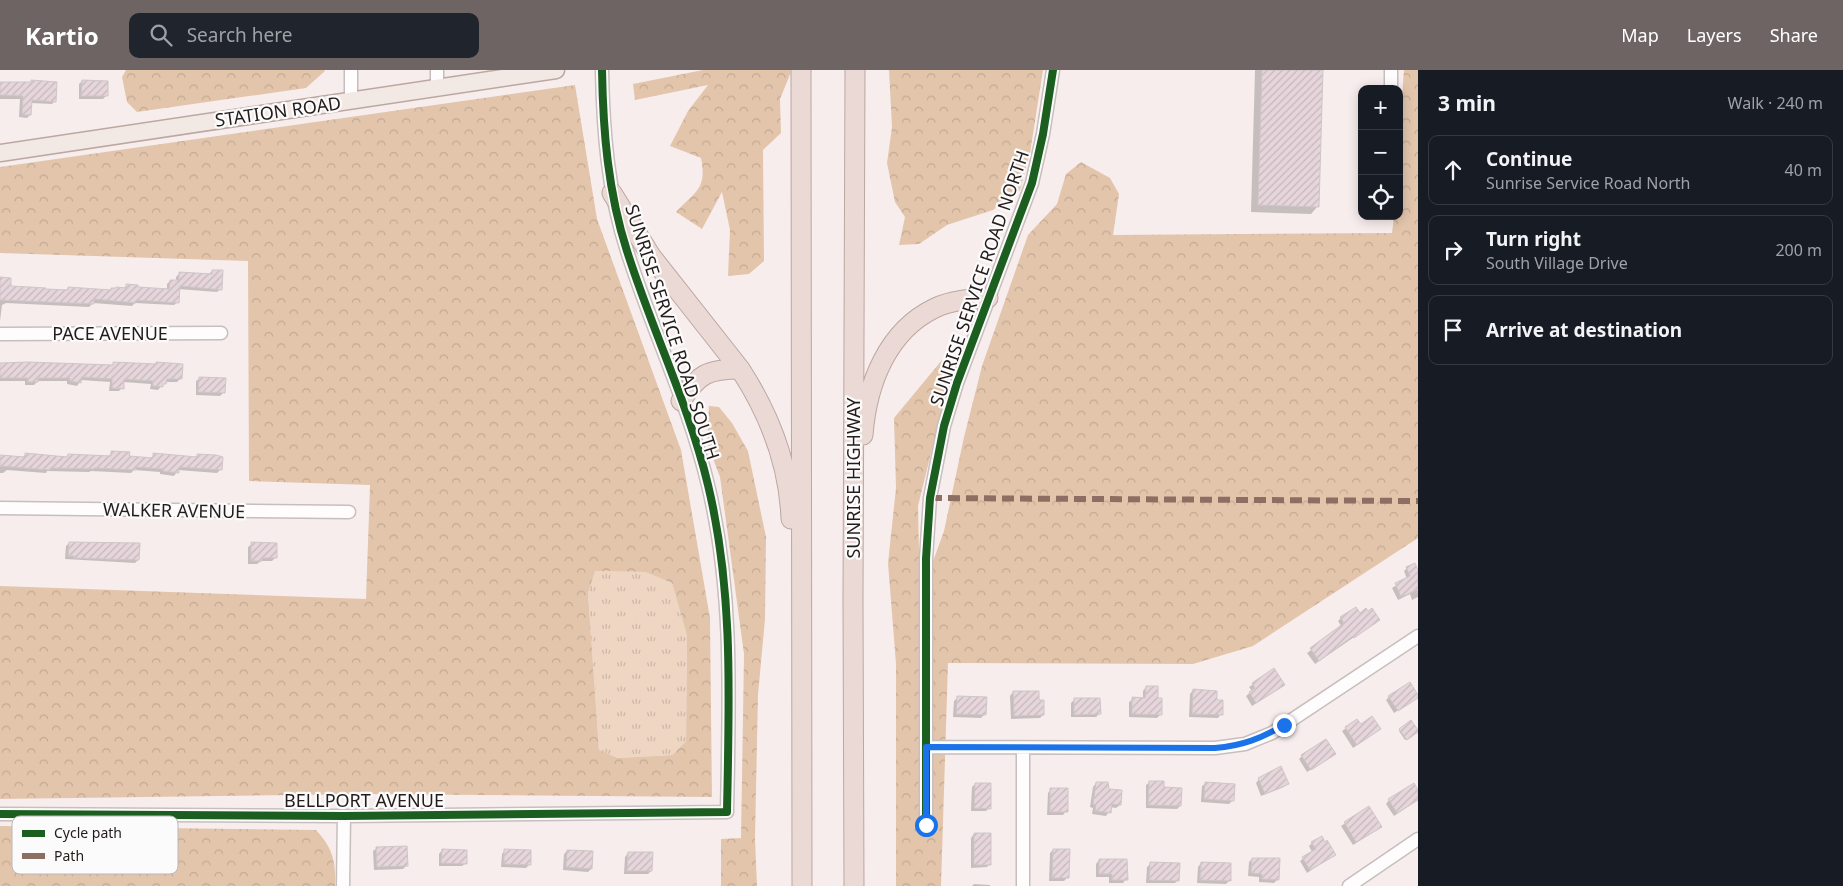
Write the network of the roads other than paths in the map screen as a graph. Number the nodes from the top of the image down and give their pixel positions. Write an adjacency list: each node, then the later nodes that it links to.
1 (351, 70): 11 (street)
2 (437, 70): 10 (street)
3 (556, 70): 10 (main road, STATION ROAD)
4 (602, 70): 13 (street, SUNRISE SERVICE ROAD SOUTH)
5 (801, 70): 23 (highway)
6 (854, 70): 21 (highway, SUNRISE HIGHWAY)
7 (1053, 70): 14 (street, SUNRISE SERVICE ROAD NORTH)
8 (1391, 70): 9 (street)
9 (1391, 85)
10 (437, 88): 11 (main road, STATION ROAD)
11 (352, 100): 12 (main road, STATION ROAD)
12 (0, 153)
13 (612, 193): 17 (highway); 18 (street, SUNRISE SERVICE ROAD SOUTH)
14 (988, 298): 21 (highway); 24 (street, SUNRISE SERVICE ROAD NORTH)
15 (220, 332): 16 (street, PACE AVENUE)
16 (0, 334)
17 (740, 369): 18 (highway); 23 (highway)
18 (681, 401): 26 (street, SUNRISE SERVICE ROAD SOUTH)
19 (0, 508): 20 (street, WALKER AVENUE)
20 (349, 512)
21 (853, 601): 33 (highway, SUNRISE HIGHWAY)
22 (1418, 636): 25 (street)
23 (802, 660): 32 (highway)
24 (926, 747): 25 (street); 29 (street, SUNRISE SERVICE ROAD NORTH)
25 (1023, 748): 34 (street)
26 (728, 812): 28 (street, BELLPORT AVENUE)
27 (0, 814): 28 (street, BELLPORT AVENUE)
28 (344, 816): 31 (street)
29 (926, 825)
30 (1418, 839): 35 (street)
31 (343, 886)
32 (802, 886)
33 (854, 886)
34 (1023, 886)
35 (1349, 886)

